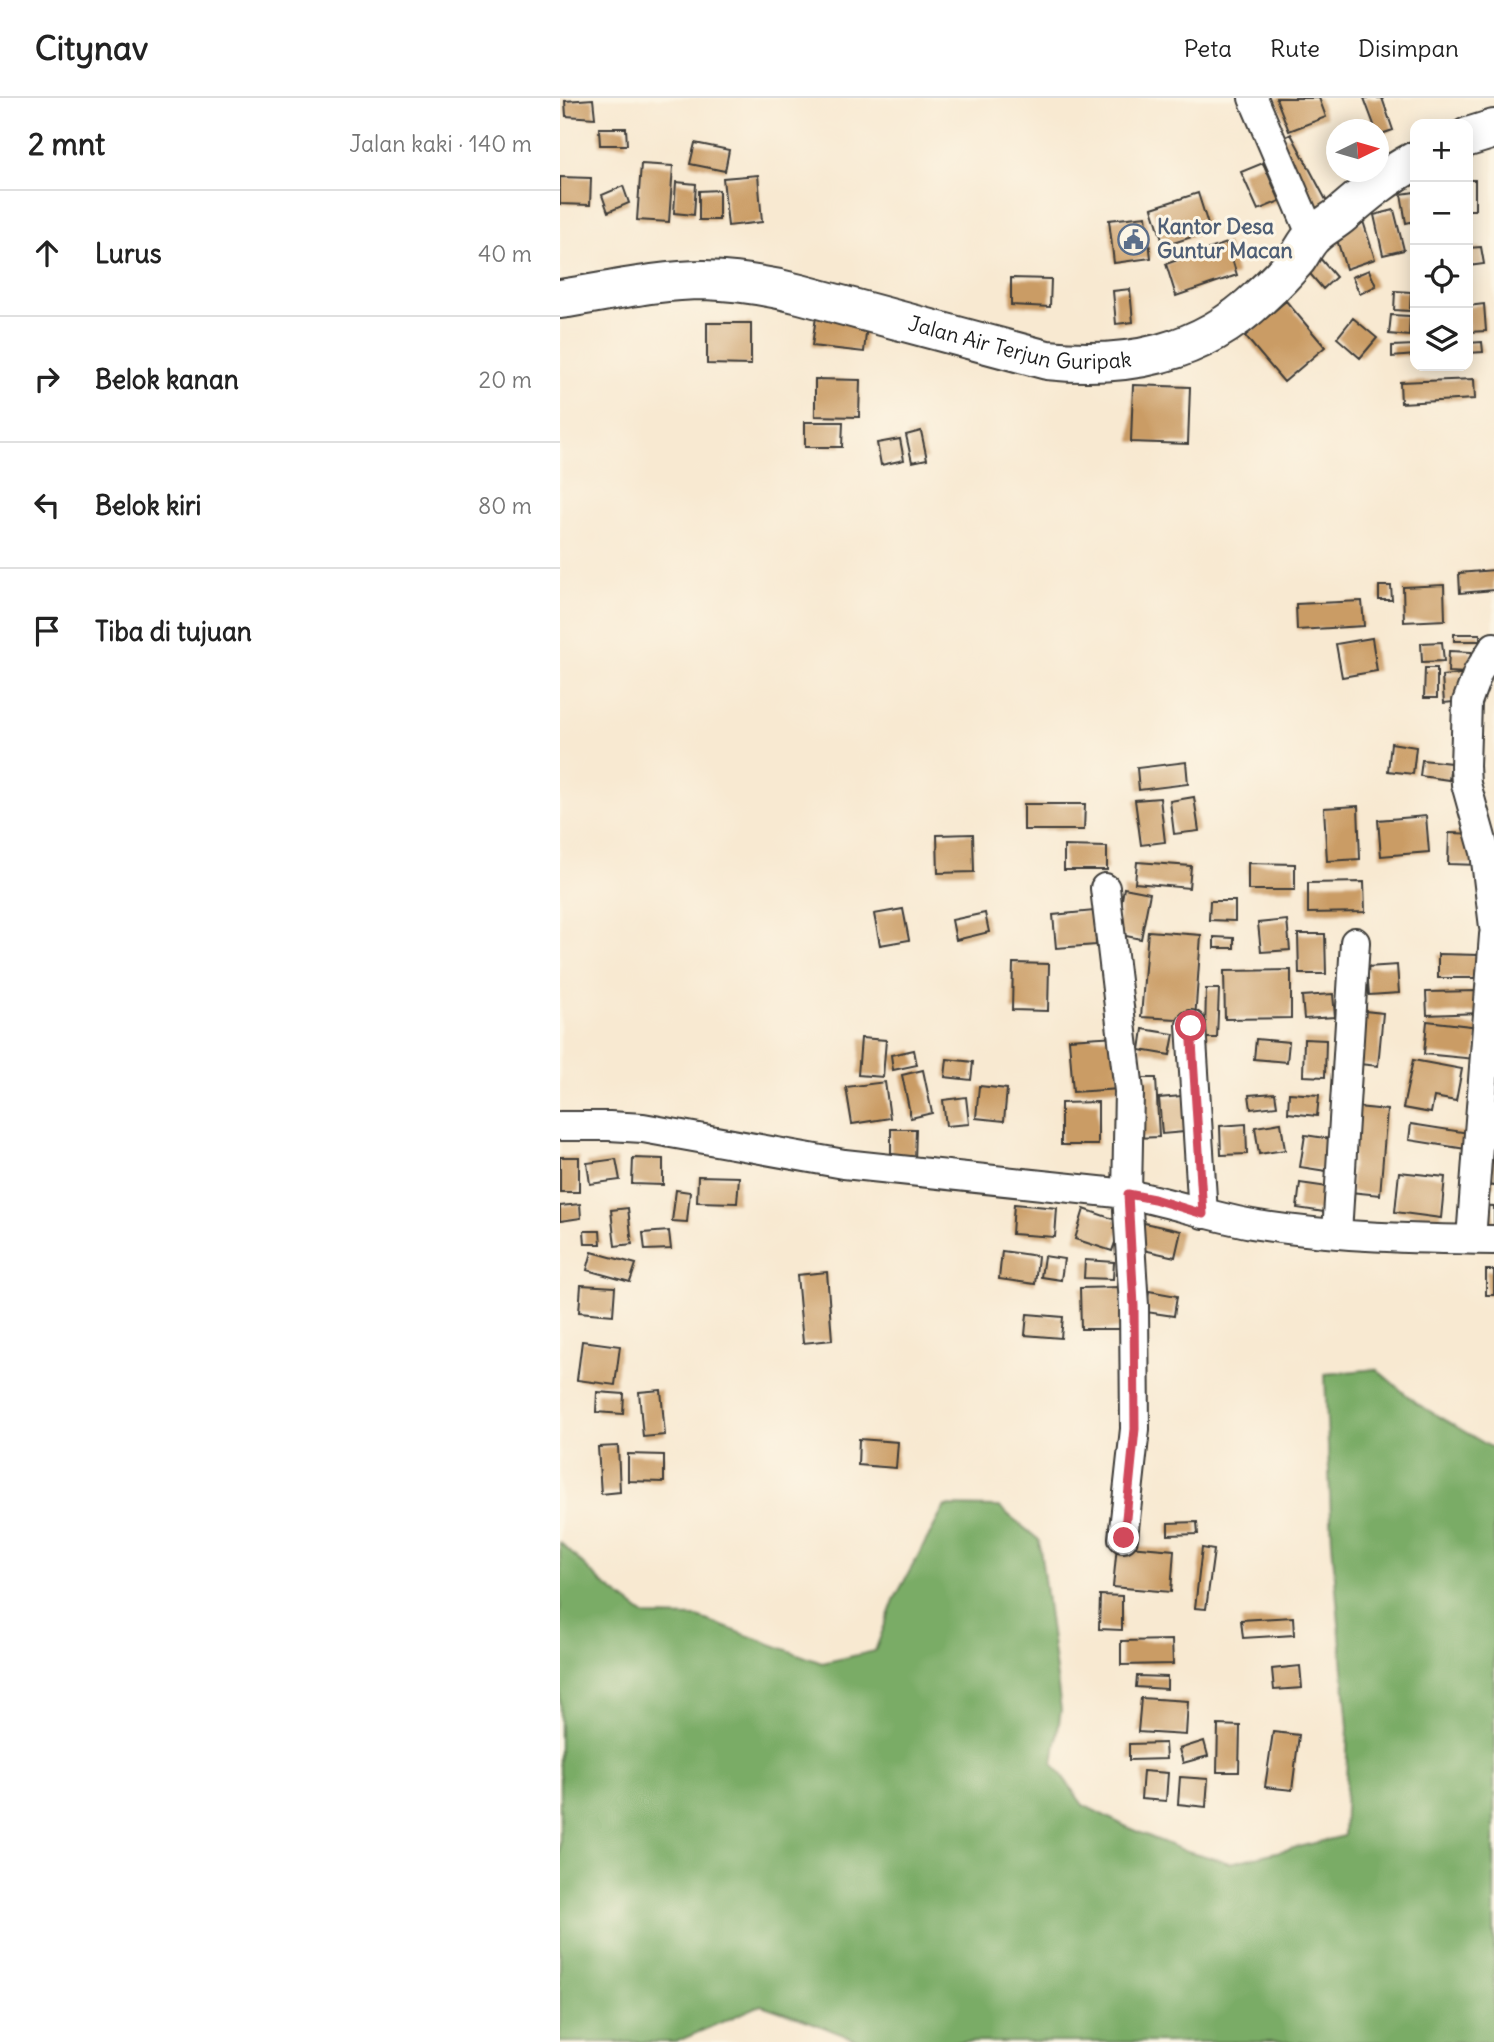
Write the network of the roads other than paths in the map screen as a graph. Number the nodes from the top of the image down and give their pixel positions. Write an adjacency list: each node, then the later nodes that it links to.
1 (1253, 98): 5 (street)
2 (1494, 129): 3 (street)
3 (1473, 135)
4 (1410, 164): 5 (street, Jalan Air Terjun Guripak)
5 (1312, 236): 6 (street, Jalan Air Terjun Guripak)
6 (560, 299)
7 (1494, 647): 9 (street)
8 (1105, 888): 14 (street)
9 (1494, 927)
10 (1494, 935): 17 (street)
11 (1355, 942): 16 (street)
12 (1191, 1026): 15 (street)
13 (560, 1126): 14 (street)
14 (1128, 1194): 15 (street); 18 (street)
15 (1203, 1214): 16 (street)
16 (1337, 1233): 17 (street)
17 (1482, 1240)
18 (1124, 1538)

